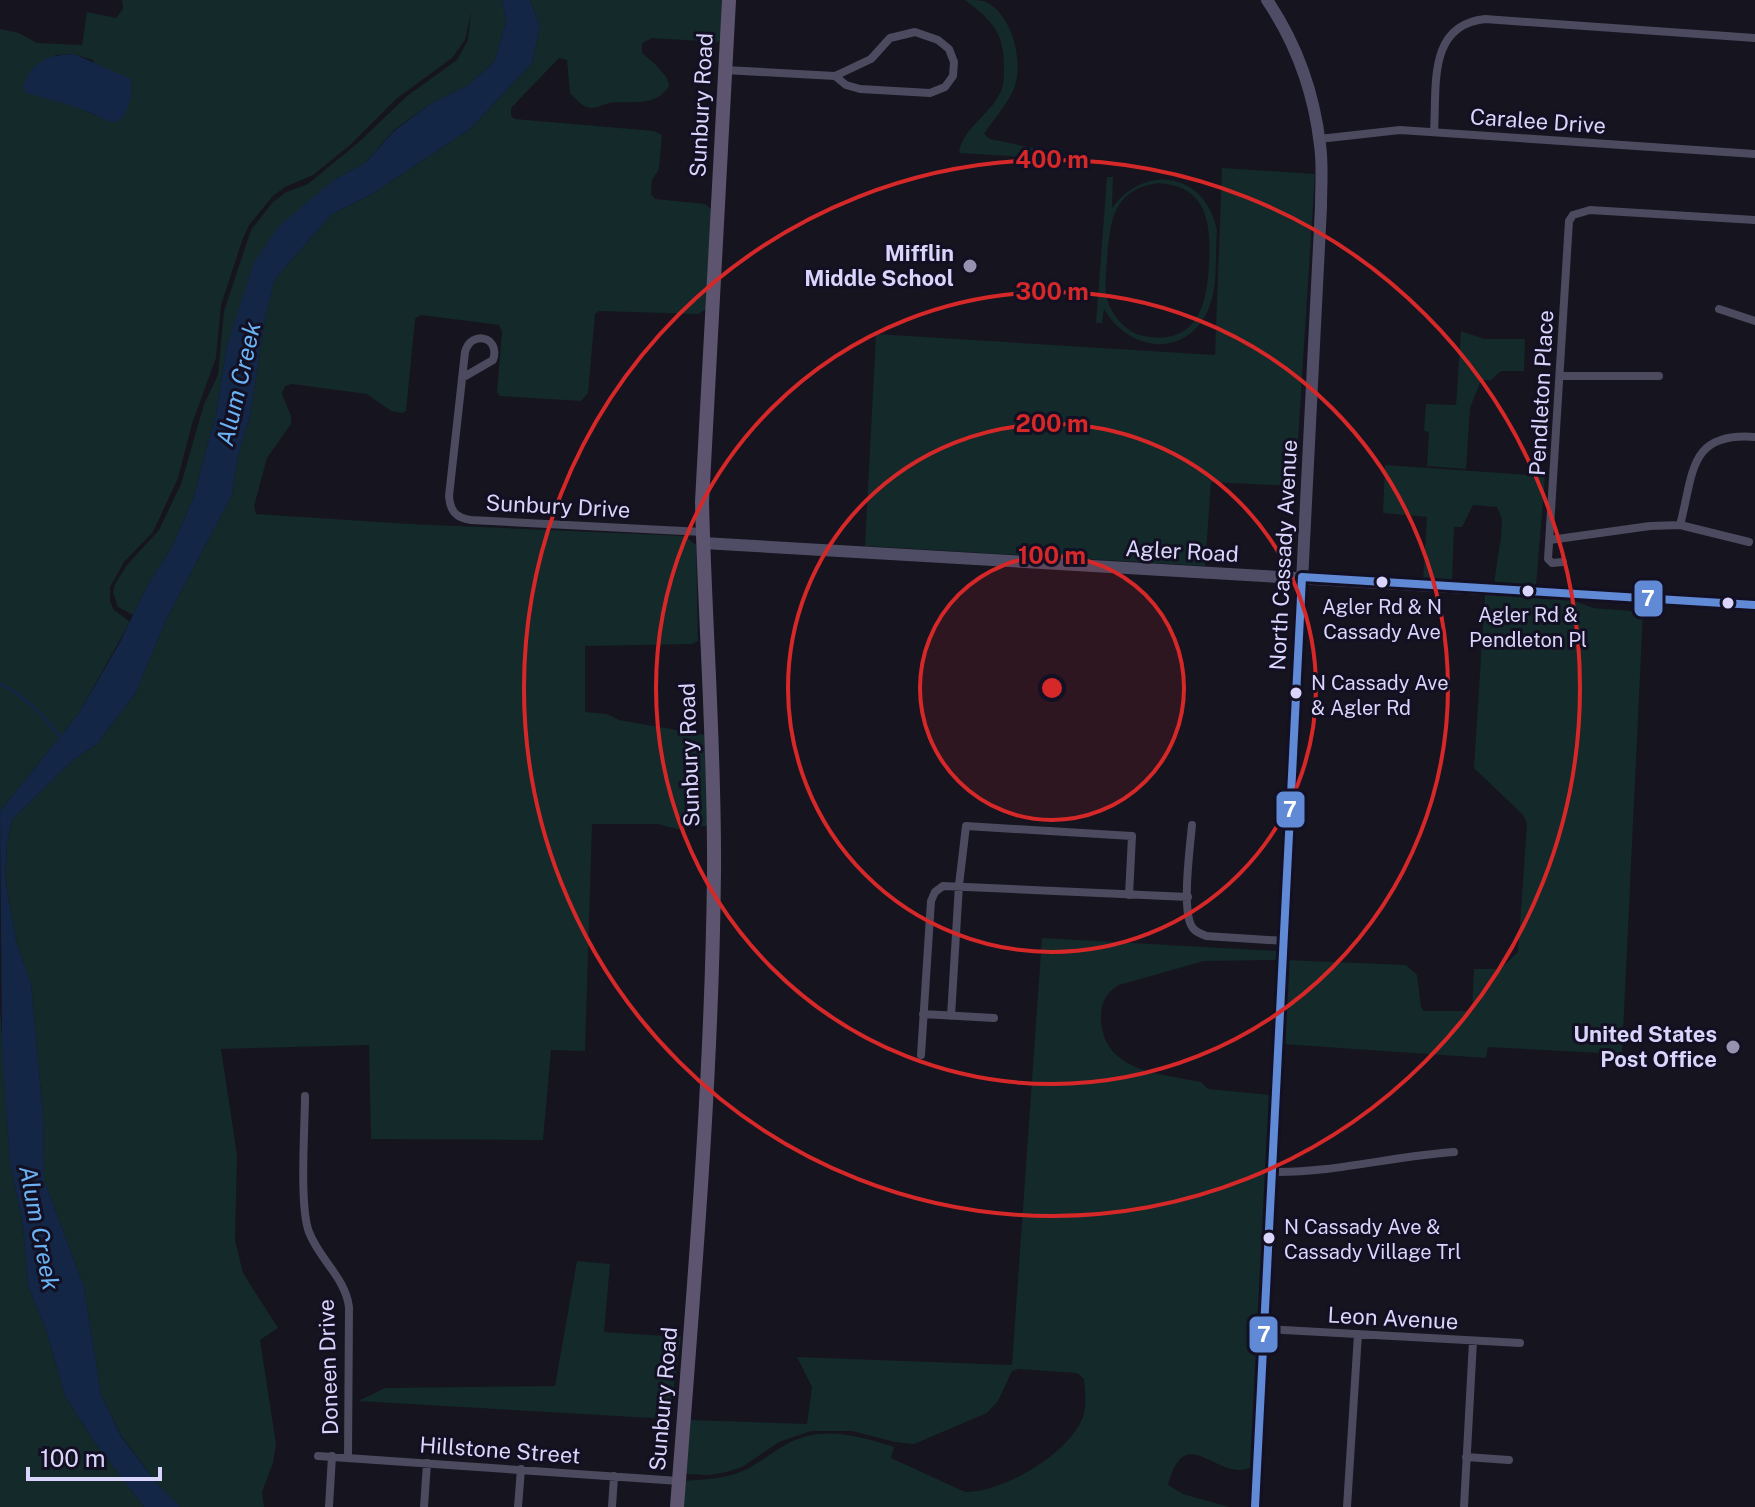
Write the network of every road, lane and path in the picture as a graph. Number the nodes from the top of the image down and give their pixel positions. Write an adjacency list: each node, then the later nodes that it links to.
1 (729, 0): 4 (main road, Sunbury Road)
2 (1267, 0): 7 (main road, North Cassady Avenue)
3 (1755, 38): 6 (street)
4 (725, 70): 5 (street); 17 (main road, Sunbury Road)
5 (835, 76): 5 (street)
6 (1434, 132): 7 (street, Caralee Drive); 8 (street, Caralee Drive)
7 (1319, 139): 21 (main road, North Cassady Avenue)
8 (1755, 154)
9 (1755, 220): 12 (street, Pendleton Place)
10 (1719, 309): 11 (street)
11 (1755, 321)
12 (1561, 376): 13 (street); 18 (street, Pendleton Place)
13 (1659, 376)
14 (462, 378): 14 (street, Sunbury Drive); 17 (street, Sunbury Drive)
15 (1755, 437): 16 (street)
16 (1680, 525): 18 (street); 19 (street)
17 (703, 537): 21 (main road, Agler Road); 47 (main road, Sunbury Road)
18 (1550, 540): 20 (street)
19 (1749, 542)
20 (1563, 562)
21 (1302, 577): 22 (main road, Agler Road); 27 (main road, North Cassady Avenue)
22 (1755, 605)
23 (1192, 825): 26 (street)
24 (959, 885): 25 (street); 25 (street); 28 (street); 29 (street)
25 (1129, 895): 26 (street)
26 (1188, 897): 27 (street)
27 (1284, 941): 34 (main road, North Cassady Avenue)
28 (923, 1014): 29 (street); 31 (street)
29 (951, 1016): 30 (street)
30 (994, 1018)
31 (921, 1055)
32 (305, 1096): 41 (street, Doneen Drive)
33 (1454, 1152): 34 (street)
34 (1273, 1172): 35 (main road, North Cassady Avenue)
35 (1264, 1329): 36 (street, Leon Avenue); 53 (main road, North Cassady Avenue)
36 (1358, 1334): 37 (street, Leon Avenue); 54 (street)
37 (1473, 1341): 38 (street, Leon Avenue); 42 (street)
38 (1520, 1343)
39 (318, 1456): 40 (street, Hillstone Street)
40 (332, 1456): 41 (street, Hillstone Street); 48 (street)
41 (348, 1457): 44 (street, Hillstone Street)
42 (1466, 1457): 43 (street); 55 (street)
43 (1509, 1460)
44 (427, 1463): 45 (street, Hillstone Street); 49 (street)
45 (521, 1469): 46 (street, Hillstone Street); 50 (street)
46 (614, 1476): 47 (street, Hillstone Street); 51 (street)
47 (679, 1481): 52 (main road, Sunbury Road)
48 (329, 1507)
49 (424, 1507)
50 (518, 1507)
51 (612, 1507)
52 (677, 1507)
53 (1255, 1507)
54 (1347, 1507)
55 (1464, 1507)

